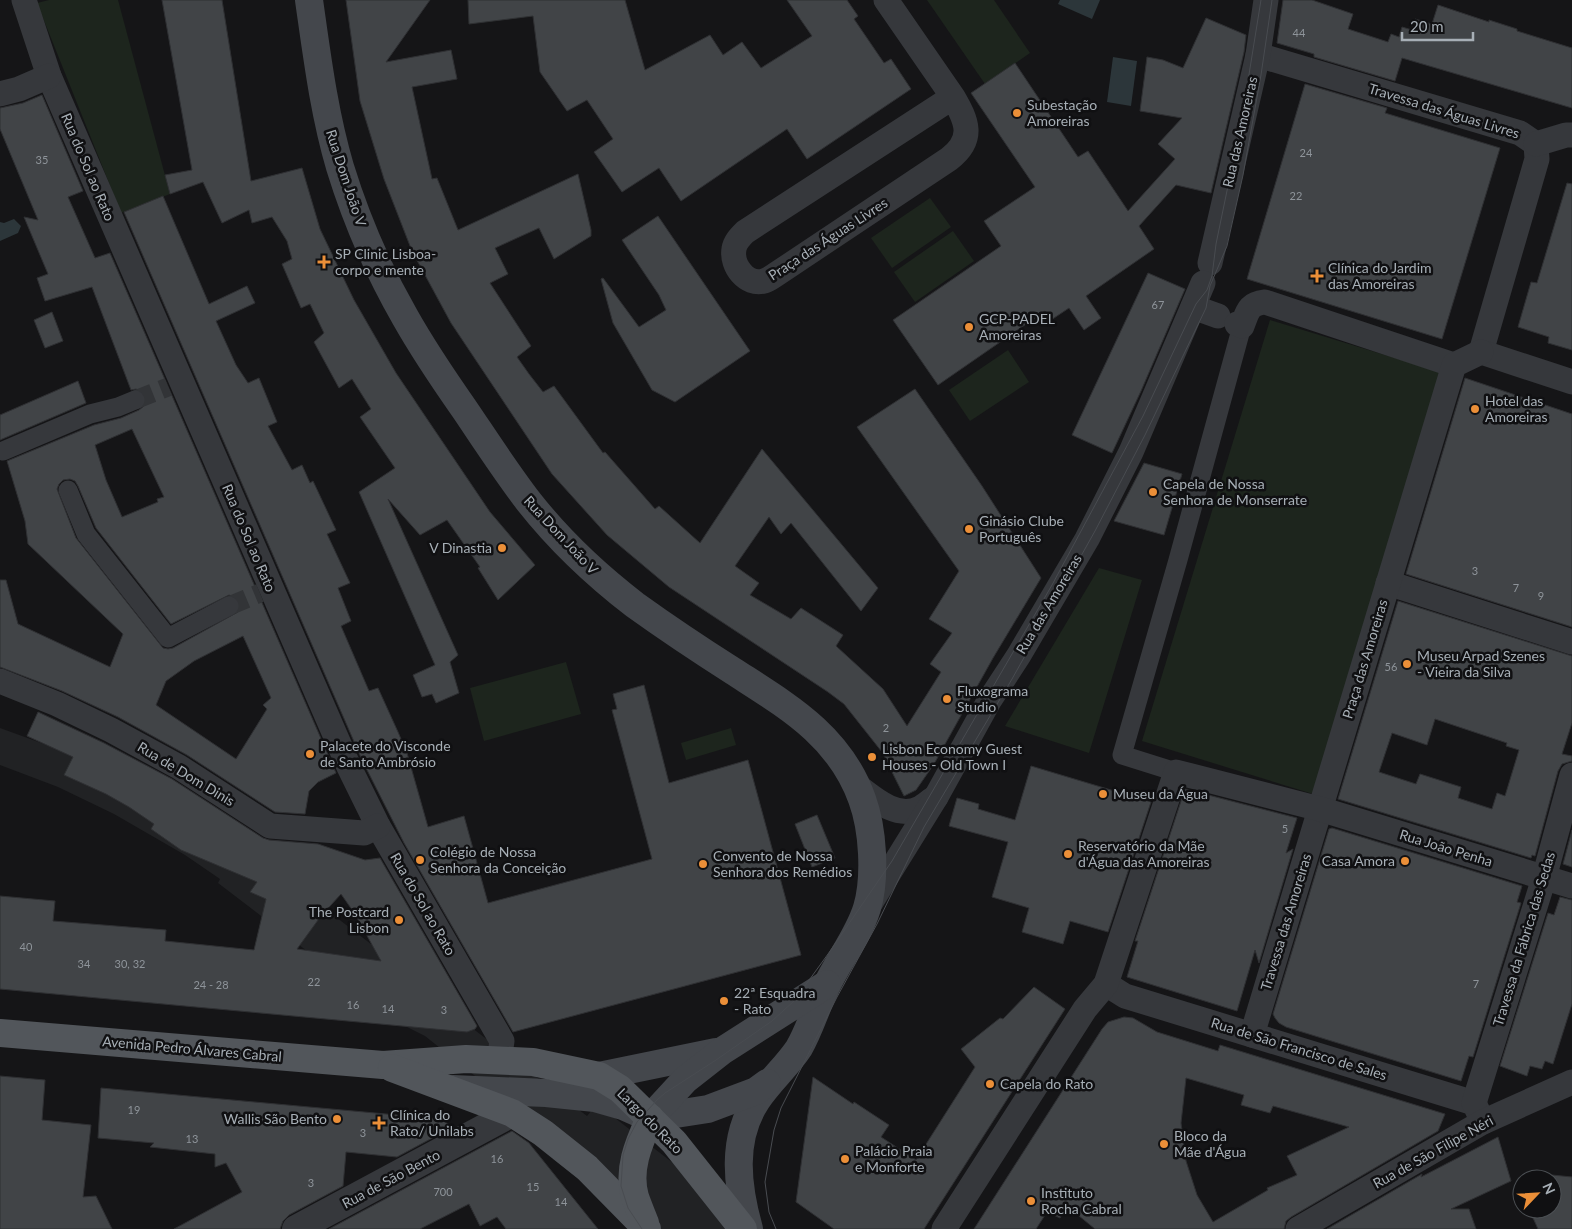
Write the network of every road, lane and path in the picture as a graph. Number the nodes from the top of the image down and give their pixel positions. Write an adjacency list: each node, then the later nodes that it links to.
1 (24, 0): 6 (street, Rua do Sol ao Rato)
2 (309, 0): 25 (main road, Rua Dom João V)
3 (886, 0): 8 (street)
4 (1266, 0): 5 (street, Rua das Amoreiras)
5 (1258, 55): 10 (street, Travessa das Águas Livres); 11 (street, Rua das Amoreiras)
6 (49, 76): 7 (street); 28 (street, Rua do Sol ao Rato)
7 (0, 94)
8 (953, 97): 8 (street, Praça das Águas Livres)
9 (1572, 135): 10 (street)
10 (1536, 144): 13 (street, Travessa das Águas Livres)
11 (1193, 307): 12 (street); 26 (street, Rua das Amoreiras)
12 (1232, 322): 14 (street); 23 (street)
13 (1482, 352): 14 (street); 15 (street)
14 (1454, 366): 19 (street, Praça das Amoreiras)
15 (1572, 382)
16 (136, 400): 17 (street)
17 (4, 451)
18 (68, 490): 20 (street)
19 (1388, 583): 21 (street); 27 (street, Praça das Amoreiras)
20 (229, 606)
21 (1572, 642)
22 (0, 680): 28 (street, Rua de Dom Dinis)
23 (1176, 772): 27 (street); 33 (street)
24 (1572, 775): 29 (street, Travessa da Fábrica das Sedas)
25 (856, 785): 26 (street); 31 (main road, Rua Dom João V)
26 (936, 797): 31 (street, Rua das Amoreiras)
27 (1320, 810): 29 (street, Rua João Penha); 35 (street, Travessa das Amoreiras)
28 (378, 826): 37 (street, Rua do Sol ao Rato)
29 (1544, 878): 30 (street, Rua João Penha); 45 (street, Travessa da Fábrica das Sedas)
30 (1572, 886)
31 (866, 909): 32 (main road, Rua Dom João V)
32 (827, 984): 36 (main road); 40 (main road, Rua Dom João V)
33 (1106, 984): 35 (street, Rua de São Francisco de Sales); 51 (street)
34 (0, 1033): 38 (main road, Avenida Pedro Álvares Cabral)
35 (1252, 1035): 45 (street, Rua de São Francisco de Sales)
36 (722, 1051): 39 (main road); 46 (main road)
37 (499, 1061): 38 (main road, Largo do Rato); 39 (main road, Largo do Rato)
38 (383, 1065): 42 (main road)
39 (593, 1075): 43 (main road); 46 (main road, Largo do Rato)
40 (774, 1077): 46 (main road); 50 (main road)
41 (1572, 1082): 45 (street, Rua de São Filipe Néri)
42 (447, 1090): 43 (main road); 44 (main road)
43 (546, 1092): 44 (main road); 46 (main road)
44 (512, 1113): 47 (street, Rua de São Bento); 48 (main road)
45 (1479, 1113): 52 (street, Rua de São Filipe Néri)
46 (650, 1118): 48 (main road); 49 (main road, Largo do Rato)
47 (296, 1229)
48 (647, 1229)
49 (743, 1229)
50 (749, 1229)
51 (944, 1229)
52 (1298, 1229)

